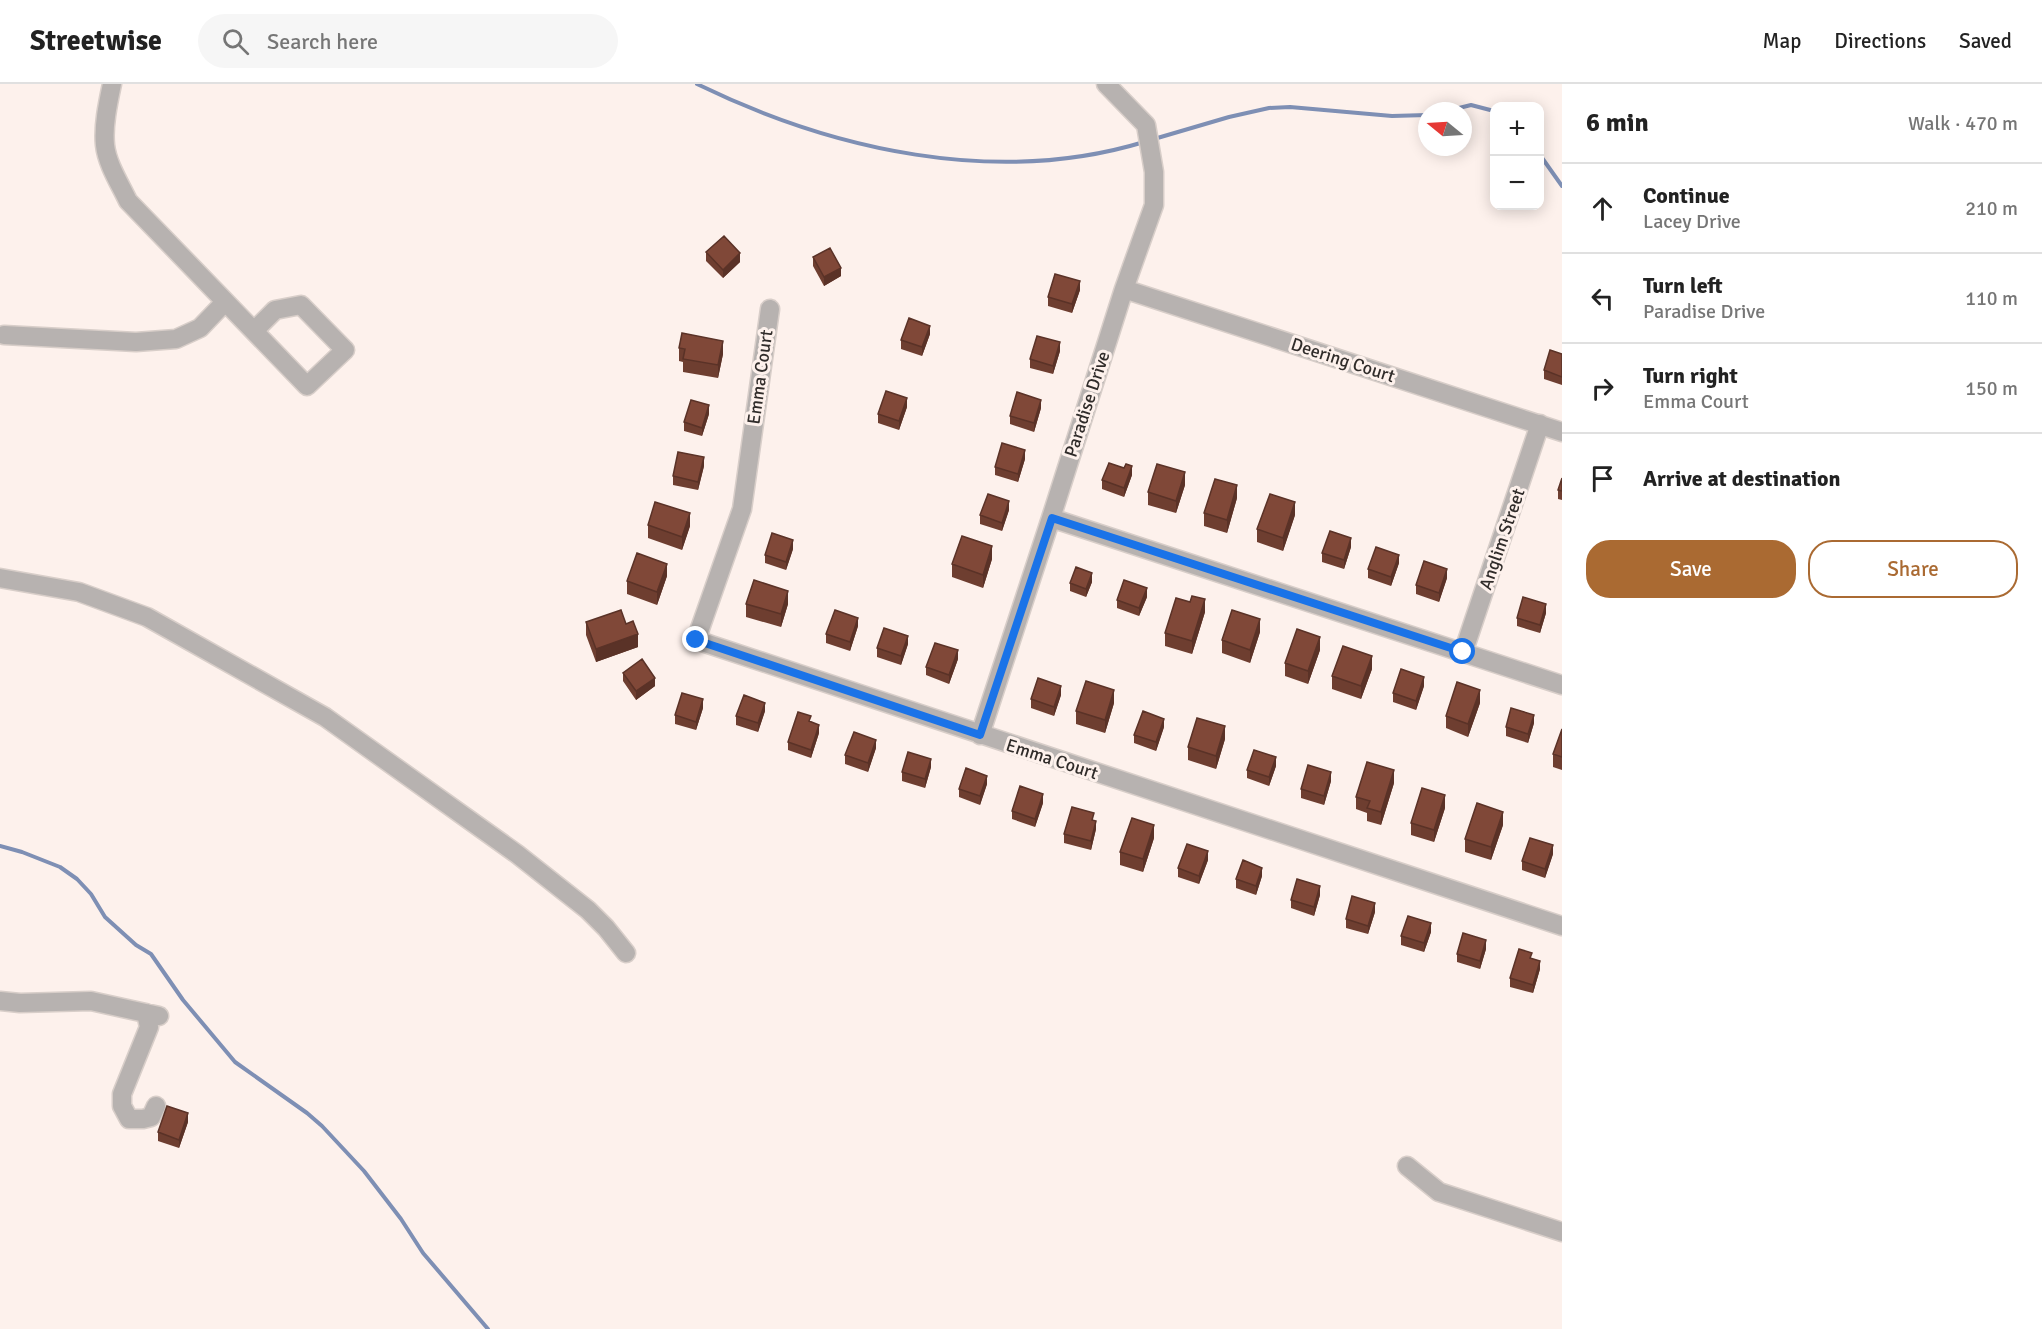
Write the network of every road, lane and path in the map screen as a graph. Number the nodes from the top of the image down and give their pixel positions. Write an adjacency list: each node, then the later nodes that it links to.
1 (112, 84): 4 (street)
2 (1106, 84): 3 (street, Paradise Drive)
3 (1124, 289): 8 (street, Deering Court); 10 (street, Paradise Drive)
4 (225, 302): 6 (street); 7 (street)
5 (770, 309): 14 (street, Emma Court)
6 (254, 331): 6 (street)
7 (4, 335)
8 (1540, 424): 9 (street, Deering Court); 12 (street, Anglim Street)
9 (1562, 432)
10 (1052, 518): 12 (street); 14 (street, Paradise Drive)
11 (0, 578): 16 (street)
12 (1463, 652): 13 (street)
13 (1562, 685)
14 (980, 735): 15 (street, Emma Court)
15 (1562, 926)
16 (626, 953)
17 (0, 1001): 18 (street)
18 (156, 1106)
19 (1407, 1166): 20 (street)
20 (1562, 1233)

